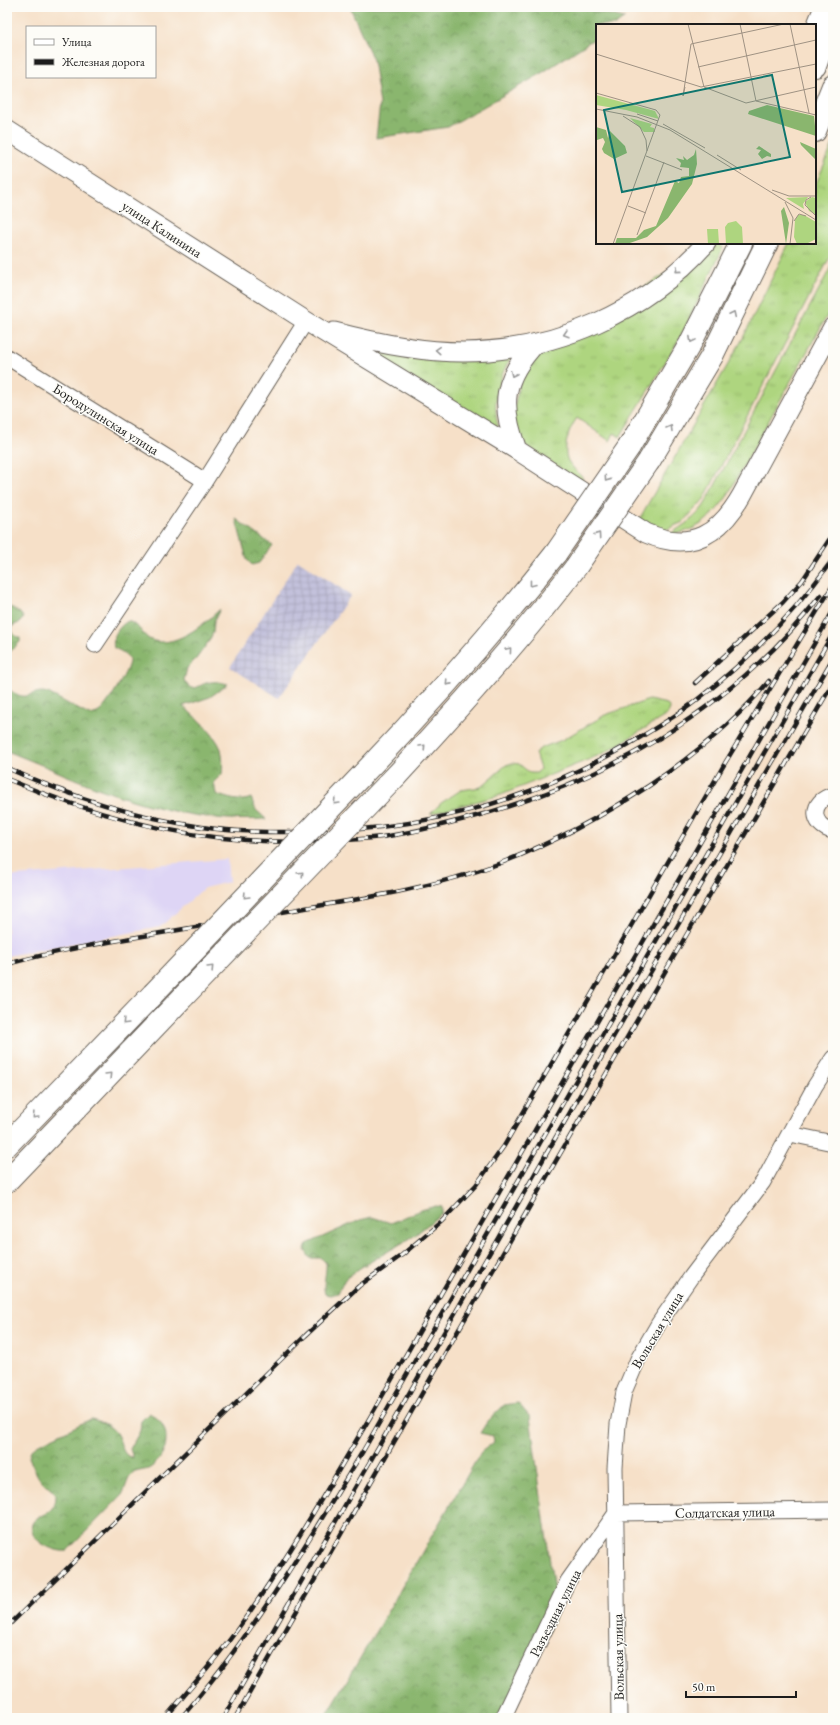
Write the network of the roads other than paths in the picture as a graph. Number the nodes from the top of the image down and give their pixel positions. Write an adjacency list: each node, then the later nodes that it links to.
1 (824, 7): 3 (main road)
2 (833, 17): 4 (highway)
3 (816, 27)
4 (816, 63)
5 (833, 86): 6 (highway)
6 (816, 128)
7 (7, 130): 11 (main road, улица Калинина)
8 (705, 244): 13 (main road, one-way to 13)
9 (740, 244): 23 (highway, one-way to 23, bridge)
10 (767, 244): 24 (highway, one-way to 10, bridge)
11 (312, 324): 13 (main road, one-way to 11); 15 (main road, улица Калинина); 16 (street)
12 (833, 327): 15 (main road, улица Калинина)
13 (536, 343): 15 (main road, one-way to 15)
14 (7, 358): 16 (street, Бородулинская улица)
15 (517, 450)
16 (204, 481): 17 (street)
17 (96, 645)
18 (833, 795): 19 (street)
19 (833, 831)
20 (833, 1058): 21 (street, Вольская улица)
21 (790, 1134): 22 (street); 26 (street, Вольская улица)
22 (833, 1144)
23 (7, 1145)
24 (7, 1181)
25 (833, 1510): 26 (street, Солдатская улица)
26 (616, 1513): 27 (street, Разъездная улица); 28 (street, Вольская улица)
27 (503, 1718)
28 (619, 1718)

